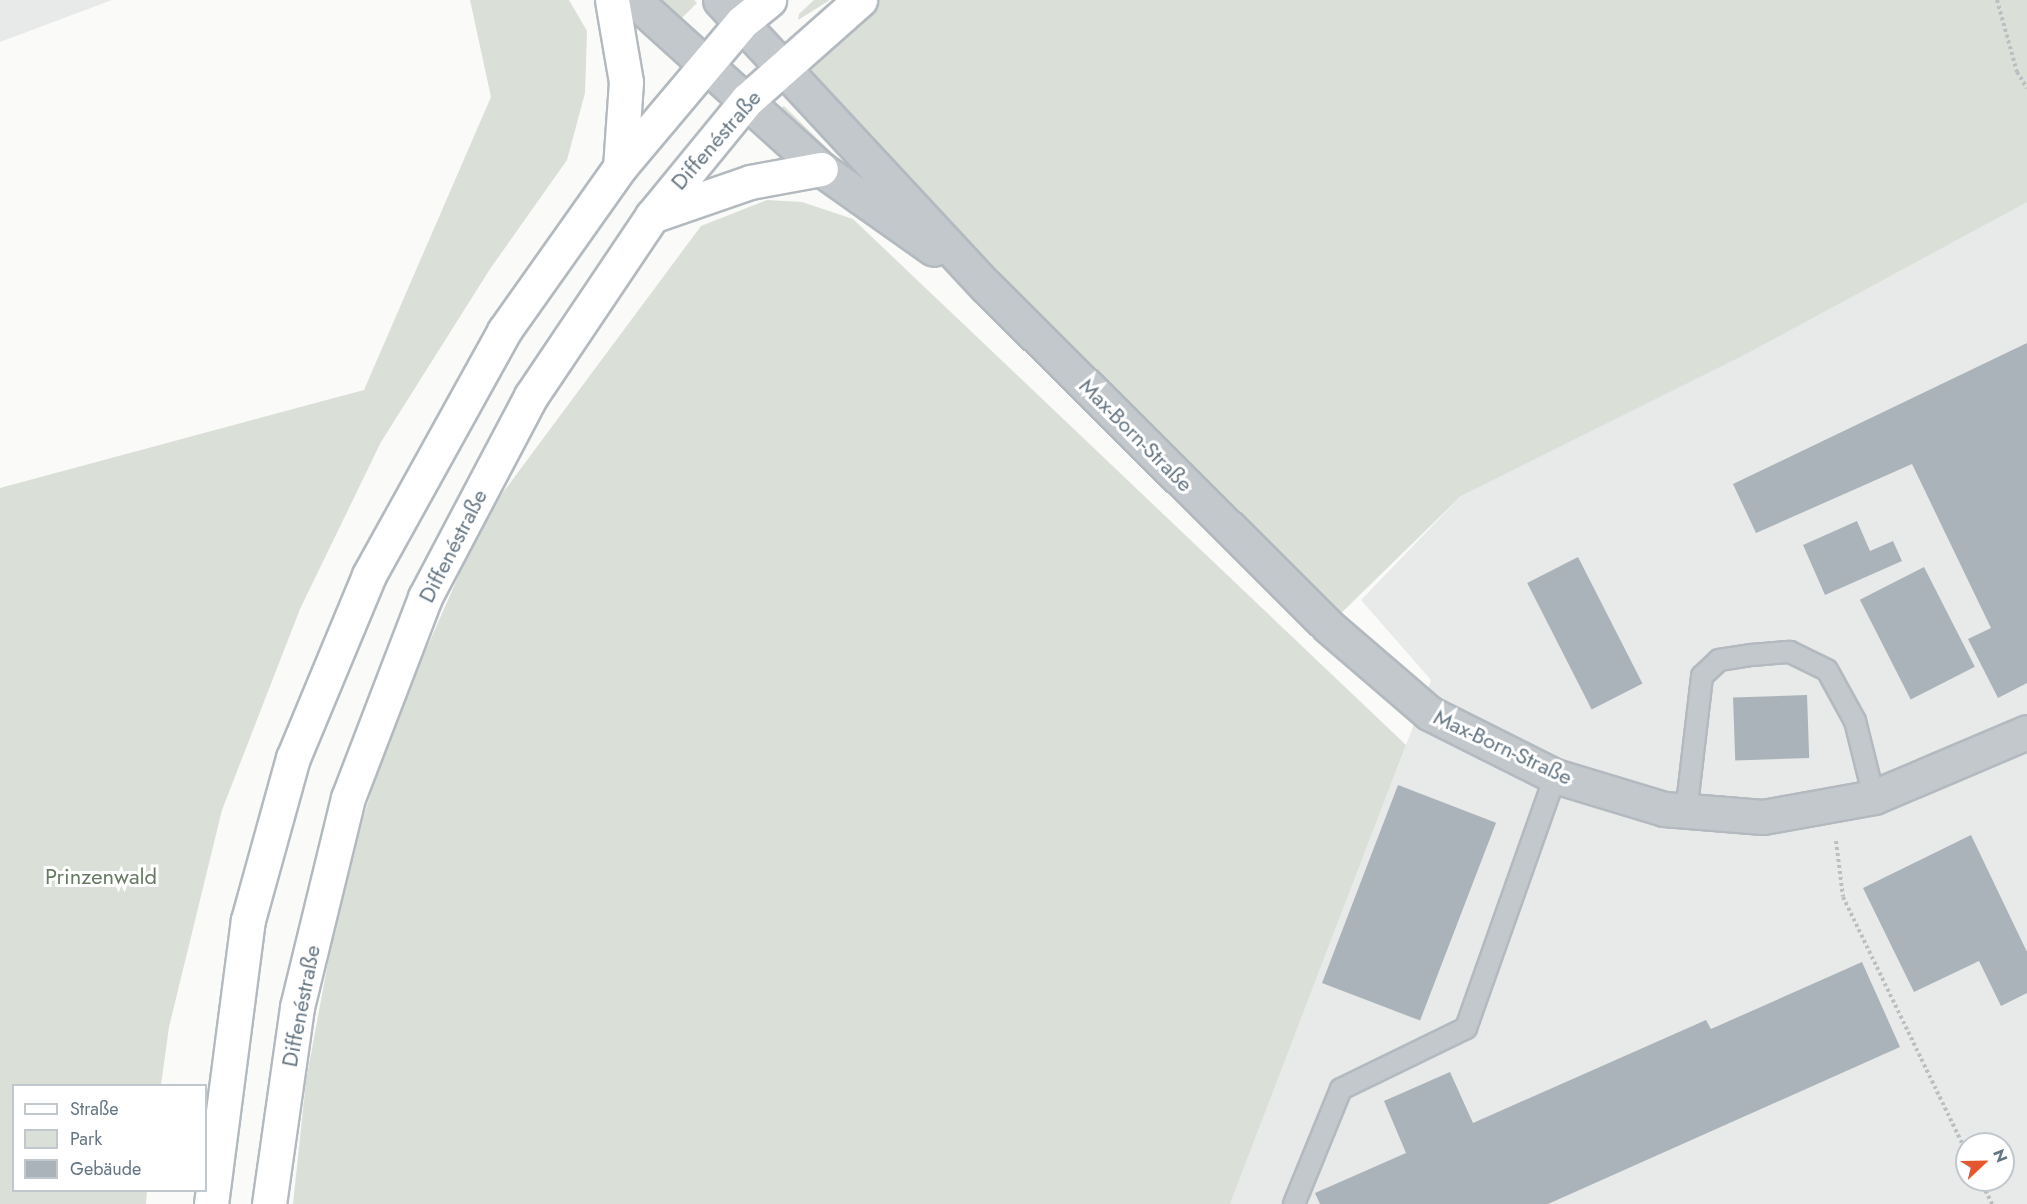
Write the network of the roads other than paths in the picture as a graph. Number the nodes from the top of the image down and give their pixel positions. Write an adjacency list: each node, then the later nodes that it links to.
1 (612, 0): 9 (main road)
2 (634, 0): 6 (street, Max-Born-Straße)
3 (769, 0): 5 (main road)
4 (860, 0): 7 (main road, Diffenéstraße)
5 (731, 11): 6 (main road); 7 (street, Max-Born-Straße)
6 (704, 65): 8 (street, Max-Born-Straße); 9 (main road)
7 (782, 69): 8 (main road, Diffenéstraße); 12 (street, Max-Born-Straße)
8 (747, 100): 10 (street, Max-Born-Straße); 11 (main road, Diffenéstraße)
9 (620, 167): 17 (main road)
10 (821, 169): 11 (main road); 12 (street, Max-Born-Straße)
11 (652, 216): 18 (main road, Diffenéstraße)
12 (987, 287): 14 (street, Max-Born-Straße)
13 (2027, 732): 15 (street, Max-Born-Straße)
14 (1555, 776): 16 (street, Max-Born-Straße); 19 (lane)
15 (1874, 797): 16 (street, Max-Born-Straße); 16 (lane)
16 (1686, 813)
17 (211, 1204)
18 (269, 1204)
19 (1294, 1204)

